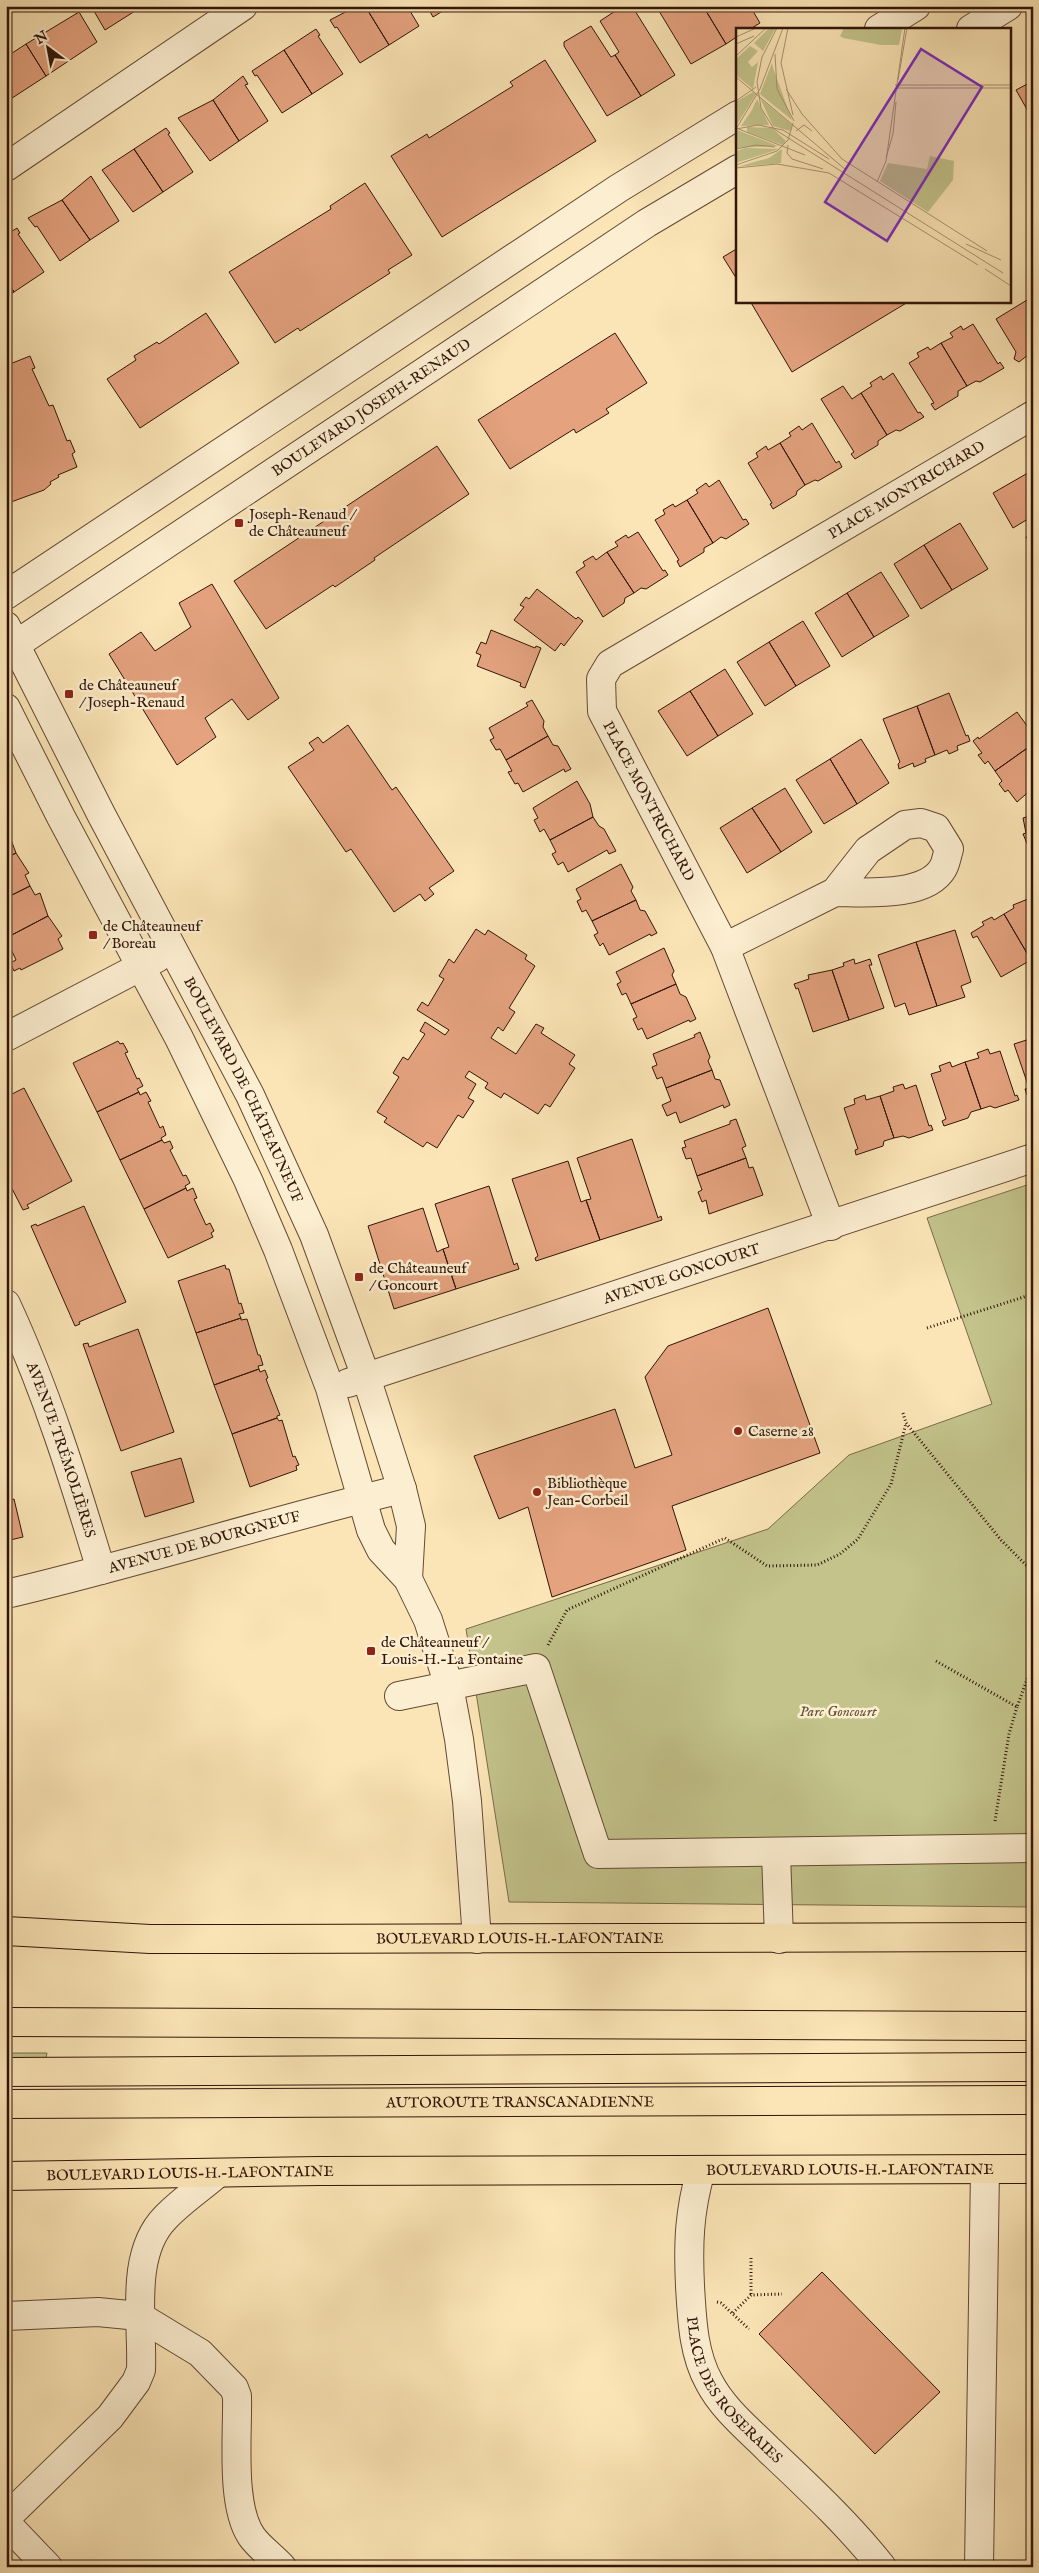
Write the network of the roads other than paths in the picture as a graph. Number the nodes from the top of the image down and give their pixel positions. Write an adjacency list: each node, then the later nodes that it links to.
1 (243, 6): 7 (street)
2 (916, 6): 4 (street)
3 (1008, 6): 5 (street)
4 (881, 28)
5 (973, 28)
6 (736, 117): 10 (street)
7 (6, 167)
8 (736, 170): 11 (street, BOULEVARD JOSEPH-RENAUD)
9 (1033, 415): 14 (street, PLACE MONTRICHARD)
10 (6, 595)
11 (10, 641): 15 (street, BOULEVARD DE CHÂTEAUNEUF)
12 (6, 708): 16 (street, BOULEVARD DE CHÂTEAUNEUF)
13 (834, 892): 14 (street)
14 (725, 947): 19 (street, PLACE MONTRICHARD)
15 (173, 948): 16 (street); 21 (street, BOULEVARD DE CHÂTEAUNEUF)
16 (141, 968): 17 (street); 22 (street, BOULEVARD DE CHÂTEAUNEUF)
17 (6, 1037)
18 (1033, 1158): 19 (street, AVENUE GONCOURT)
19 (831, 1226): 21 (street, AVENUE GONCOURT)
20 (6, 1304): 25 (street, AVENUE TRÉMOLIÈRES)
21 (366, 1377): 22 (street, AVENUE GONCOURT); 23 (street, BOULEVARD DE CHÂTEAUNEUF)
22 (330, 1388): 24 (street, BOULEVARD DE CHÂTEAUNEUF)
23 (402, 1489): 24 (street, AVENUE DE BOURGNEUF); 26 (street, BOULEVARD DE CHÂTEAUNEUF)
24 (360, 1499): 25 (street, AVENUE DE BOURGNEUF); 26 (street, BOULEVARD DE CHÂTEAUNEUF)
25 (101, 1570): 27 (street, AVENUE DE BOURGNEUF)
26 (408, 1579): 28 (street, BOULEVARD DE CHÂTEAUNEUF)
27 (6, 1594)
28 (449, 1686): 29 (street); 31 (street); 34 (street, BOULEVARD DE CHÂTEAUNEUF)
29 (399, 1696)
30 (1033, 1848): 31 (street)
31 (776, 1853): 35 (street)
32 (6, 1931): 34 (main road, BOULEVARD LOUIS-H.-LAFONTAINE)
33 (1033, 1937): 35 (main road, BOULEVARD LOUIS-H.-LAFONTAINE)
34 (477, 1938): 35 (main road, BOULEVARD LOUIS-H.-LAFONTAINE)
35 (779, 1938)
36 (10, 2021): 37 (main road)
37 (1033, 2026)
38 (1033, 2067): 39 (main road)
39 (6, 2072)
40 (1033, 2100): 41 (main road, AUTOROUTE TRANSCANADIENNE)
41 (6, 2104)
42 (985, 2169): 43 (main road, BOULEVARD LOUIS-H.-LAFONTAINE); 44 (main road, BOULEVARD LOUIS-H.-LAFONTAINE); 54 (street)
43 (1033, 2169)
44 (701, 2170): 45 (main road, BOULEVARD LOUIS-H.-LAFONTAINE); 53 (street, PLACE DES ROSERAIES)
45 (218, 2173): 46 (main road, BOULEVARD LOUIS-H.-LAFONTAINE); 48 (street)
46 (6, 2176)
47 (6, 2316): 48 (street)
48 (140, 2316): 49 (street); 52 (street)
49 (6, 2518)
50 (6, 2522): 51 (street)
51 (48, 2567)
52 (282, 2567)
53 (882, 2567)
54 (979, 2567)

